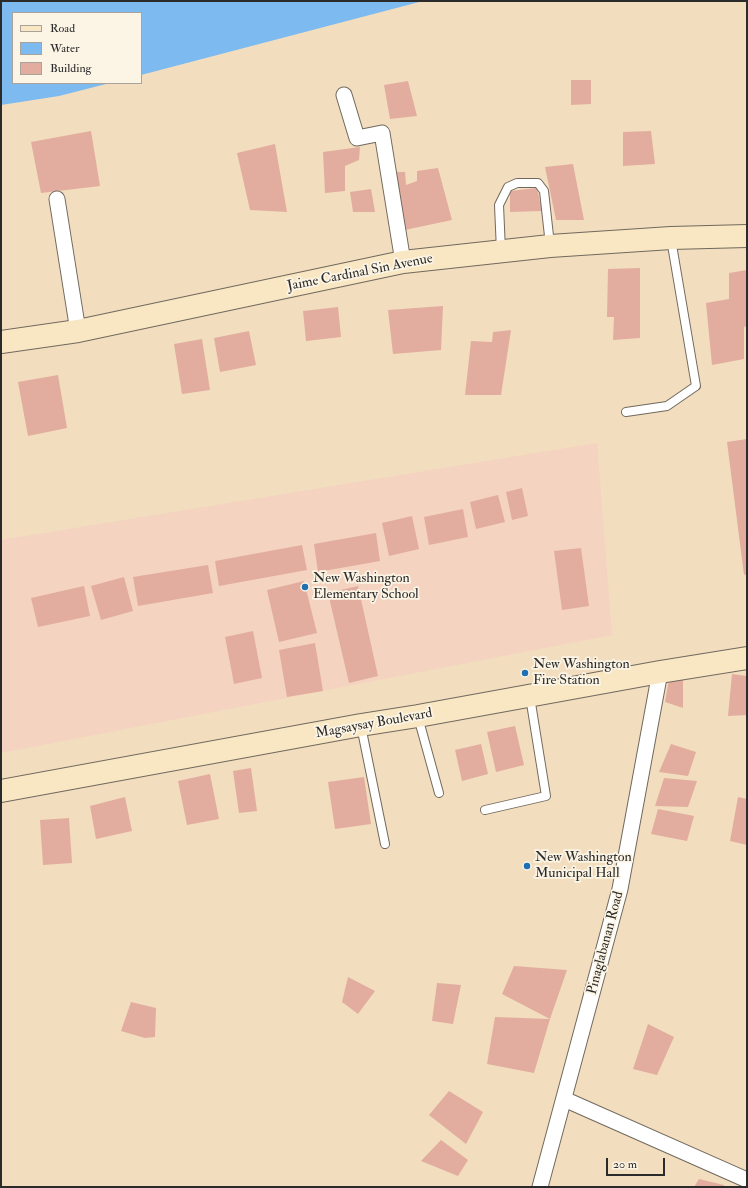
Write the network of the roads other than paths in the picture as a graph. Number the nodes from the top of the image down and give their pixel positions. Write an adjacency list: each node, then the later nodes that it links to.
1 (344, 96): 7 (street)
2 (57, 198): 8 (street)
3 (747, 236): 4 (main road, Jaime Cardinal Sin Avenue)
4 (671, 238): 5 (main road, Jaime Cardinal Sin Avenue); 10 (lane)
5 (550, 246): 6 (main road, Jaime Cardinal Sin Avenue); 6 (lane)
6 (501, 252): 7 (main road, Jaime Cardinal Sin Avenue)
7 (403, 262): 8 (main road, Jaime Cardinal Sin Avenue)
8 (78, 331): 9 (main road, Jaime Cardinal Sin Avenue)
9 (1, 342)
10 (626, 412)
11 (747, 658): 12 (main road, Magsaysay Boulevard)
12 (660, 672): 13 (main road, Magsaysay Boulevard); 20 (street, Pinaglabanan Road)
13 (530, 696): 14 (main road, Magsaysay Boulevard); 18 (lane)
14 (418, 716): 15 (main road, Magsaysay Boulevard); 17 (lane)
15 (361, 725): 16 (main road, Magsaysay Boulevard); 19 (lane)
16 (1, 791)
17 (439, 792)
18 (485, 810)
19 (385, 844)
20 (564, 1100): 21 (street); 22 (street, Pinaglabanan Road)
21 (747, 1180)
22 (540, 1187)

